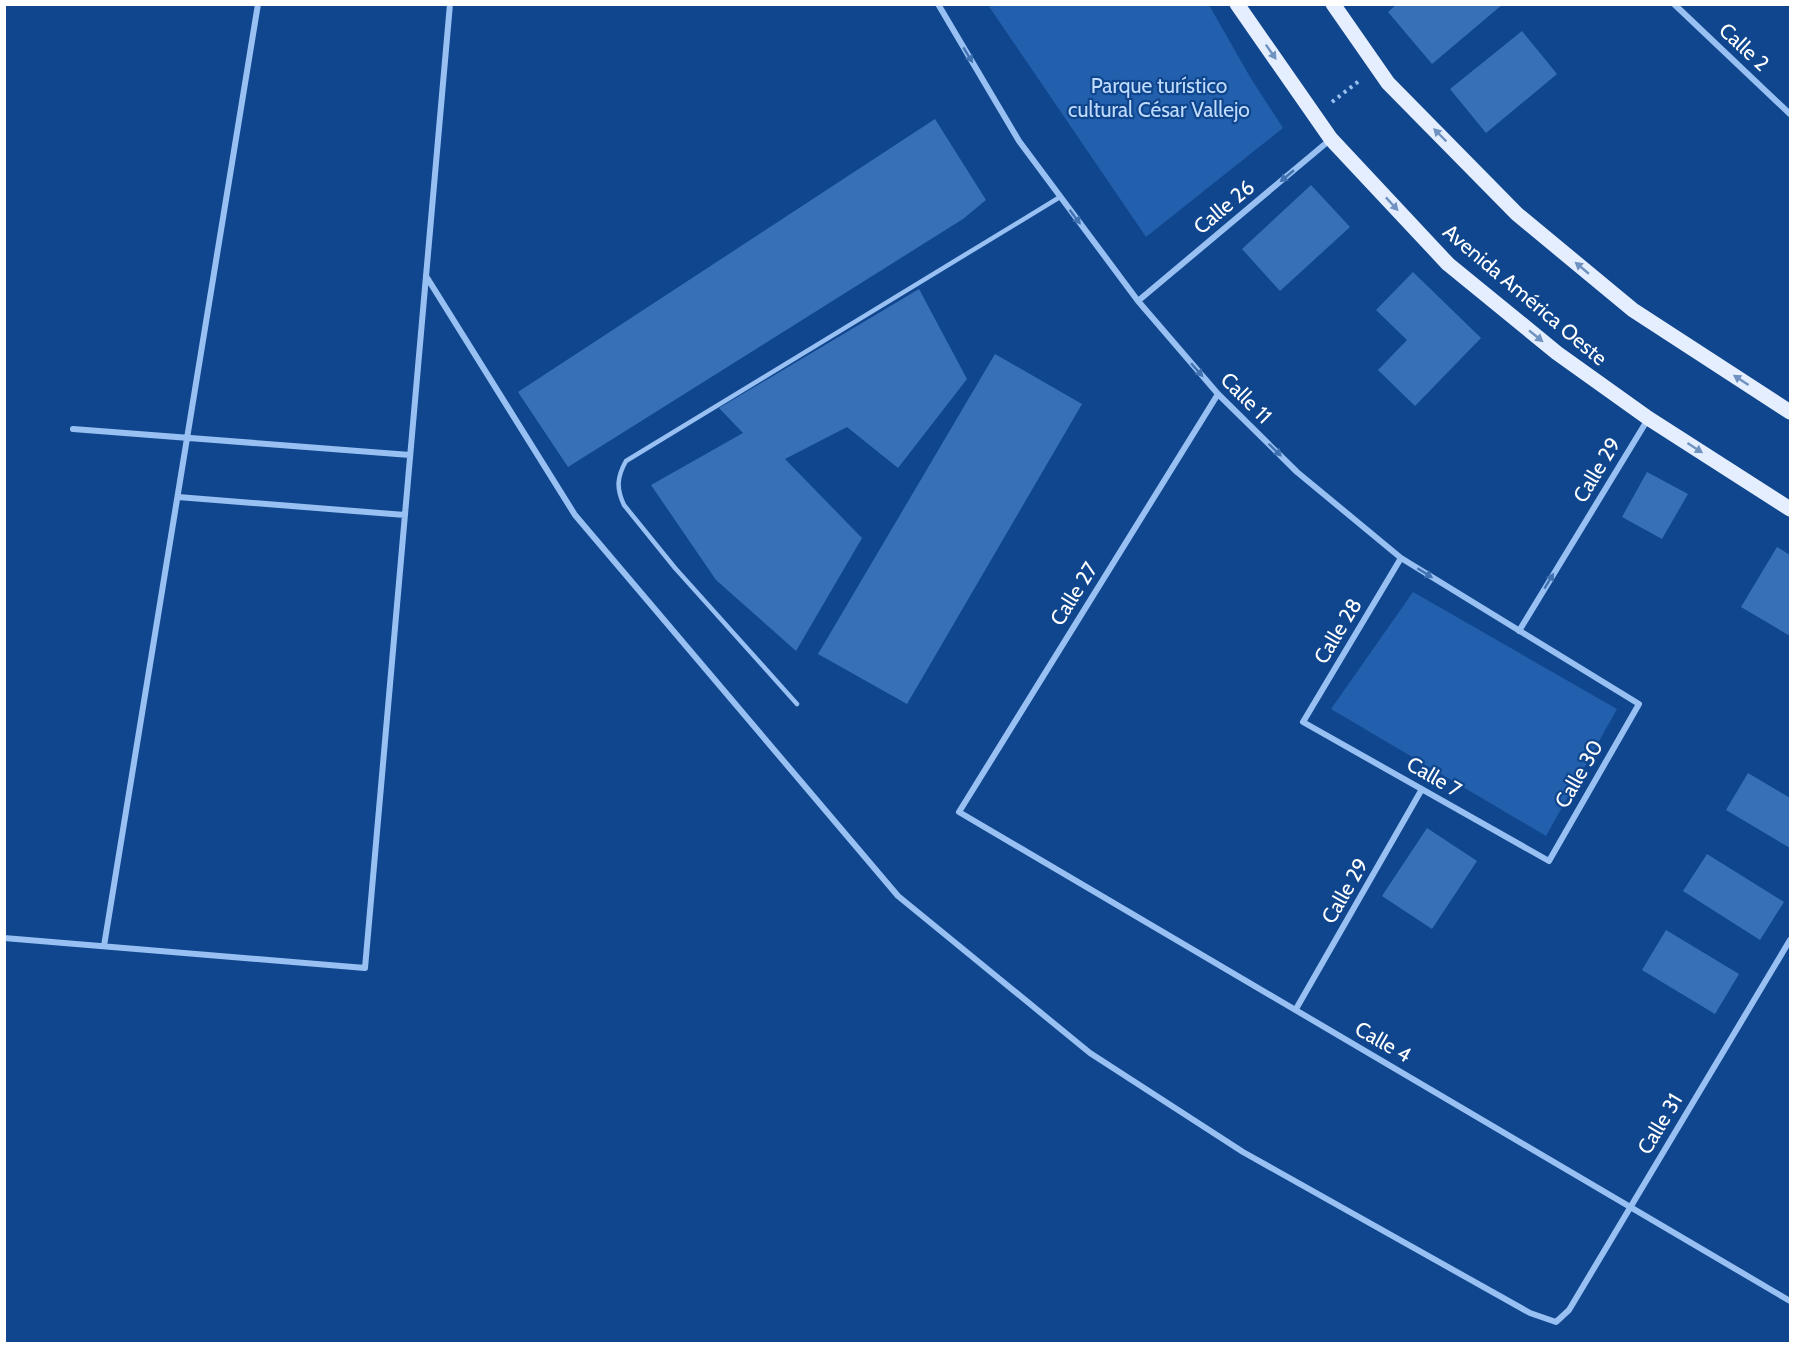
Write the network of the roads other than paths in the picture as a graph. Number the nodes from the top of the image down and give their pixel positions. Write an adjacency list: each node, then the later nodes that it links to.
1 (258, 4): 16 (street)
2 (450, 4): 10 (street)
3 (938, 4): 9 (street, Calle 11, one-way to 9)
4 (1238, 4): 8 (main road, Avenida América Oeste, one-way to 8)
5 (1333, 4): 13 (main road, one-way to 5)
6 (1674, 4): 7 (street, Calle 2)
7 (1791, 114)
8 (1331, 139): 11 (street, Calle 26, one-way to 11); 14 (main road, Avenida América Oeste, one-way to 14)
9 (1060, 197): 11 (street, Calle 11, one-way to 11); 23 (lane)
10 (426, 276): 17 (street); 33 (street, Calle 31)
11 (1138, 301): 12 (street, Calle 11, one-way to 12)
12 (1218, 394): 21 (street, Calle 11, one-way to 21); 27 (street, Calle 27)
13 (1791, 412)
14 (1648, 418): 19 (main road, Avenida América Oeste, one-way to 19); 22 (street, Calle 29, one-way to 14)
15 (73, 429): 16 (street)
16 (188, 436): 17 (street); 18 (street)
17 (410, 455): 20 (street)
18 (178, 497): 20 (street); 31 (street)
19 (1791, 509)
20 (405, 515): 31 (street)
21 (1401, 558): 22 (street, Calle 11, one-way to 22); 25 (street, Calle 28)
22 (1519, 631): 24 (street, Calle 11)
23 (797, 704)
24 (1639, 704): 28 (street, Calle 30)
25 (1303, 722): 26 (street, Calle 7)
26 (1422, 789): 28 (street, Calle 7); 32 (street, Calle 29)
27 (960, 812): 32 (street, Calle 4)
28 (1549, 861)
29 (4, 938): 31 (street)
30 (1791, 940): 33 (street, Calle 31)
31 (104, 946)
32 (1296, 1009): 33 (street, Calle 4)
33 (1629, 1206): 34 (street, Calle 4)
34 (1791, 1301)

